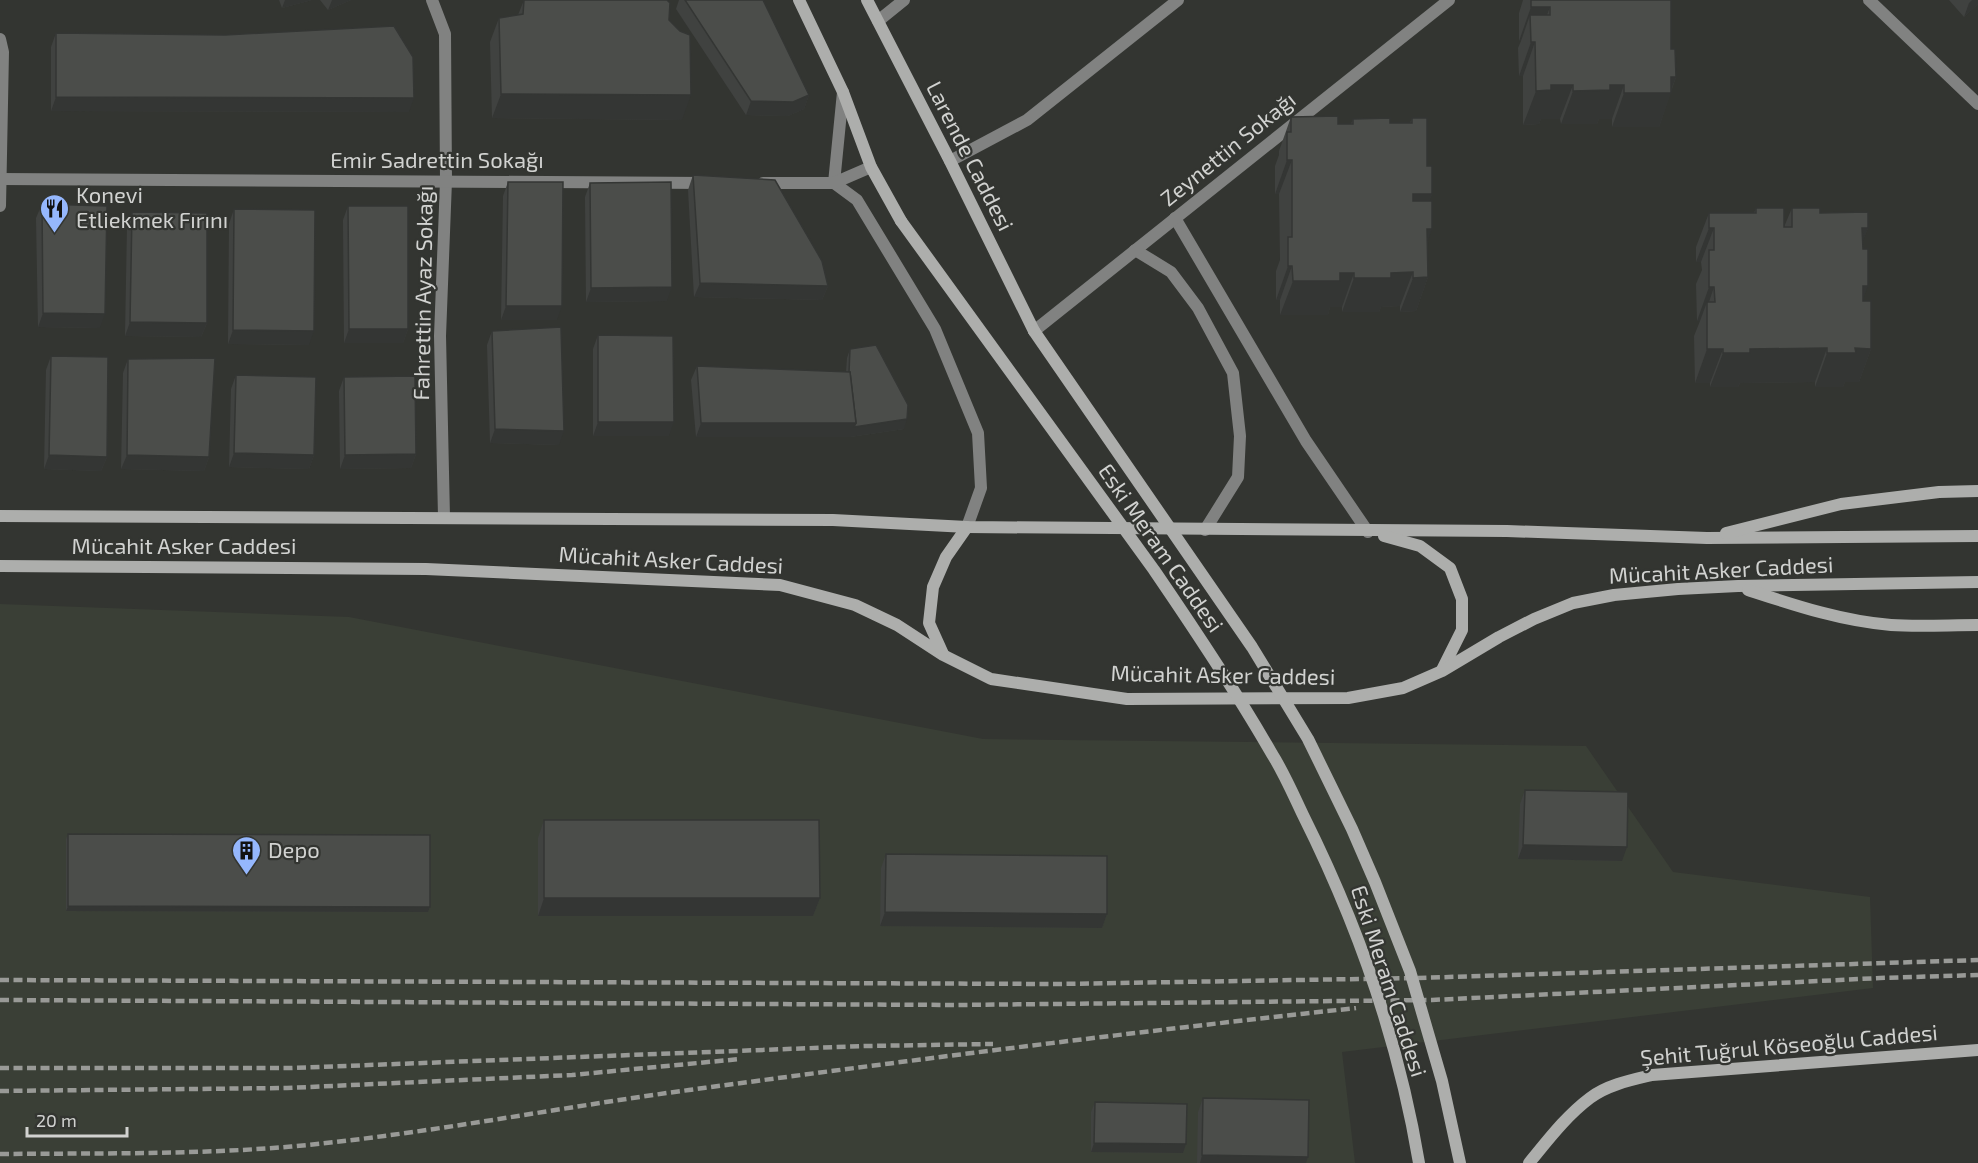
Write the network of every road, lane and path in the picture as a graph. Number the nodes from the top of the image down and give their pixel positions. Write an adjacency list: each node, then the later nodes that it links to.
1 (432, 0): 15 (street, Fahrettin Ayaz Sokağı)
2 (799, 0): 10 (main road)
3 (867, 0): 8 (main road, Larende Caddesi)
4 (904, 0): 8 (street)
5 (1178, 0): 12 (street)
6 (1449, 0): 20 (street, Zeynettin Sokağı)
7 (1869, 0): 11 (street)
8 (878, 21): 12 (main road, Larende Caddesi)
9 (0, 39): 14 (street)
10 (843, 92): 13 (main road); 18 (street)
11 (1978, 104)
12 (950, 161): 22 (main road, Larende Caddesi)
13 (871, 167): 18 (street); 38 (main road, Eski Meram Caddesi, bridge)
14 (0, 179): 15 (street, Emir Sadrettin Sokağı); 19 (street)
15 (446, 181): 16 (street, Emir Sadrettin Sokağı); 25 (street, Fahrettin Ayaz Sokağı)
16 (716, 183)
17 (751, 183): 18 (street)
18 (834, 183): 26 (street)
19 (0, 206)
20 (1175, 219): 21 (street, Zeynettin Sokağı); 28 (street)
21 (1135, 250): 22 (street, Zeynettin Sokağı); 27 (street)
22 (1034, 331): 39 (main road, Eski Meram Caddesi, bridge)
23 (1978, 491): 30 (main road)
24 (0, 516): 25 (main road, Mücahit Asker Caddesi)
25 (444, 517): 26 (main road, Mücahit Asker Caddesi)
26 (967, 527): 27 (main road, Mücahit Asker Caddesi); 35 (main road)
27 (1205, 530): 28 (main road, Mücahit Asker Caddesi)
28 (1368, 532): 30 (main road, Mücahit Asker Caddesi); 36 (main road)
29 (1978, 536): 30 (main road, Mücahit Asker Caddesi)
30 (1707, 538)
31 (0, 566): 35 (main road, Mücahit Asker Caddesi)
32 (1978, 582): 33 (main road, Mücahit Asker Caddesi)
33 (1738, 586): 34 (main road); 36 (main road, Mücahit Asker Caddesi)
34 (1978, 625)
35 (943, 655): 36 (main road, Mücahit Asker Caddesi)
36 (1442, 671)
37 (1978, 1050): 40 (main road, Şehit Tuğrul Köseoğlu Caddesi)
38 (1419, 1163)
39 (1460, 1163)
40 (1528, 1163)

